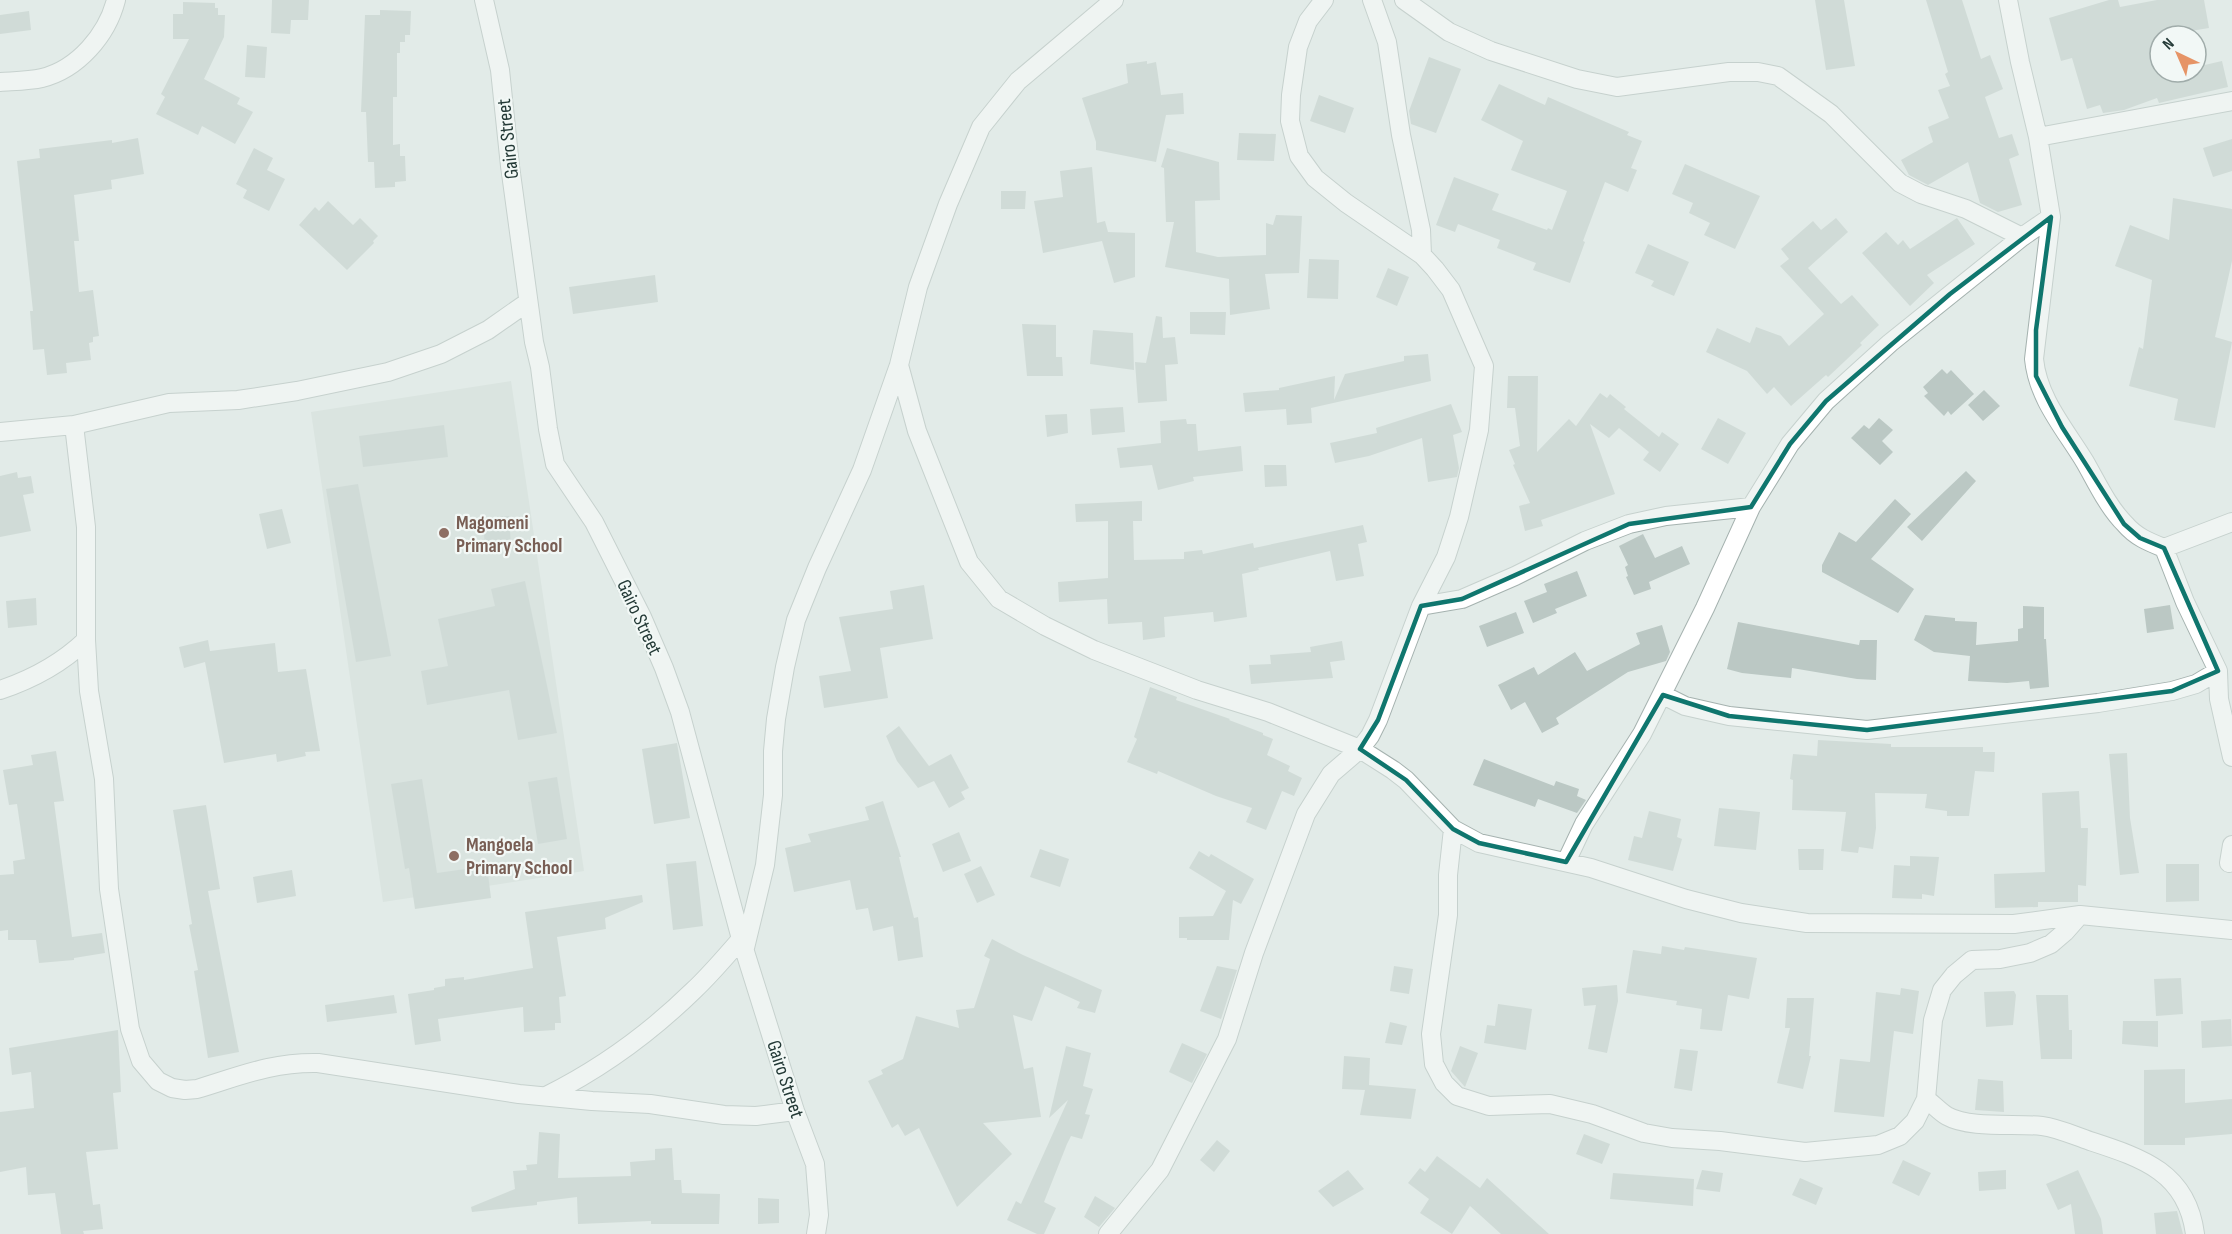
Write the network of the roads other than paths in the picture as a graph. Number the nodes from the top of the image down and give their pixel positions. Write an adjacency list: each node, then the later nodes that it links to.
1 (116, 0): 8 (street)
2 (484, 0): 14 (street, Gairo Street)
3 (1114, 0): 15 (street)
4 (1324, 0): 13 (street)
5 (1372, 0): 13 (street)
6 (1404, 0): 12 (street)
7 (2008, 0): 10 (street)
8 (0, 82)
9 (2232, 102): 10 (street)
10 (2038, 137): 11 (street)
11 (2051, 217): 12 (street); 20 (street)
12 (2022, 237): 18 (street)
13 (1422, 255): 21 (street)
14 (528, 302): 16 (street); 32 (street, Gairo Street)
15 (898, 365): 26 (street); 32 (street)
16 (74, 424): 17 (street); 22 (street)
17 (0, 432)
18 (1752, 507): 21 (street); 25 (street)
19 (2232, 522): 20 (street)
20 (2164, 548): 23 (street)
21 (1421, 606): 26 (street)
22 (86, 640): 24 (street); 33 (street)
23 (2218, 671): 25 (street); 27 (street)
24 (0, 690)
25 (1663, 695): 29 (street)
26 (1360, 749): 28 (street); 37 (street)
27 (2232, 757)
28 (1453, 829): 29 (street); 34 (street)
29 (1566, 862): 30 (street)
30 (2080, 915): 31 (street); 34 (street)
31 (2232, 930)
32 (743, 945): 33 (street); 35 (street, Gairo Street)
33 (548, 1095): 35 (street)
34 (1926, 1099): 38 (street)
35 (795, 1111): 36 (street, Gairo Street)
36 (816, 1234)
37 (1108, 1234)
38 (2195, 1234)

